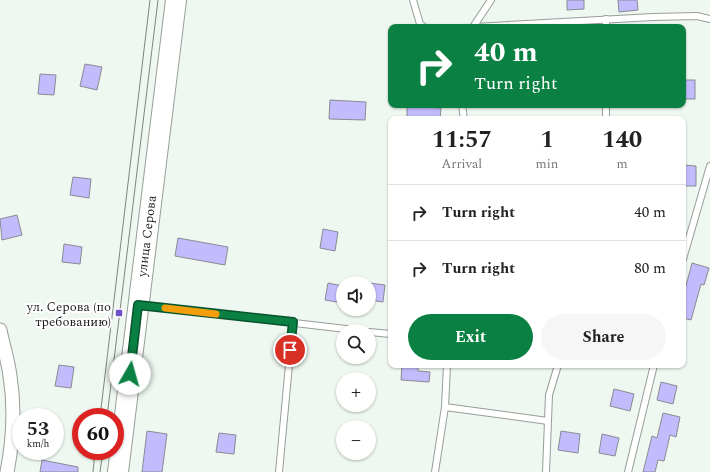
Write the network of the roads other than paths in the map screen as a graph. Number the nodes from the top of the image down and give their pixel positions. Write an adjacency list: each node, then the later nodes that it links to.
1 (176, 0): 12 (main road, улица Серова)
2 (413, 0): 6 (lane)
3 (490, 0): 7 (lane)
4 (606, 19): 5 (lane); 8 (lane); 9 (lane)
5 (710, 19)
6 (420, 24)
7 (476, 24)
8 (524, 24)
9 (606, 24)
10 (710, 166): 11 (lane)
11 (686, 249)
12 (138, 305): 13 (lane); 24 (main road, улица Серова)
13 (293, 322): 14 (lane); 25 (lane)
14 (336, 328)
15 (0, 330): 23 (street)
16 (376, 333): 17 (lane)
17 (388, 334)
18 (447, 368): 21 (lane)
19 (557, 368): 22 (lane)
20 (653, 368): 28 (lane)
21 (445, 407): 22 (lane); 26 (lane)
22 (548, 421): 27 (lane)
23 (6, 472)
24 (118, 472)
25 (279, 472)
26 (435, 472)
27 (546, 472)
28 (628, 472)

